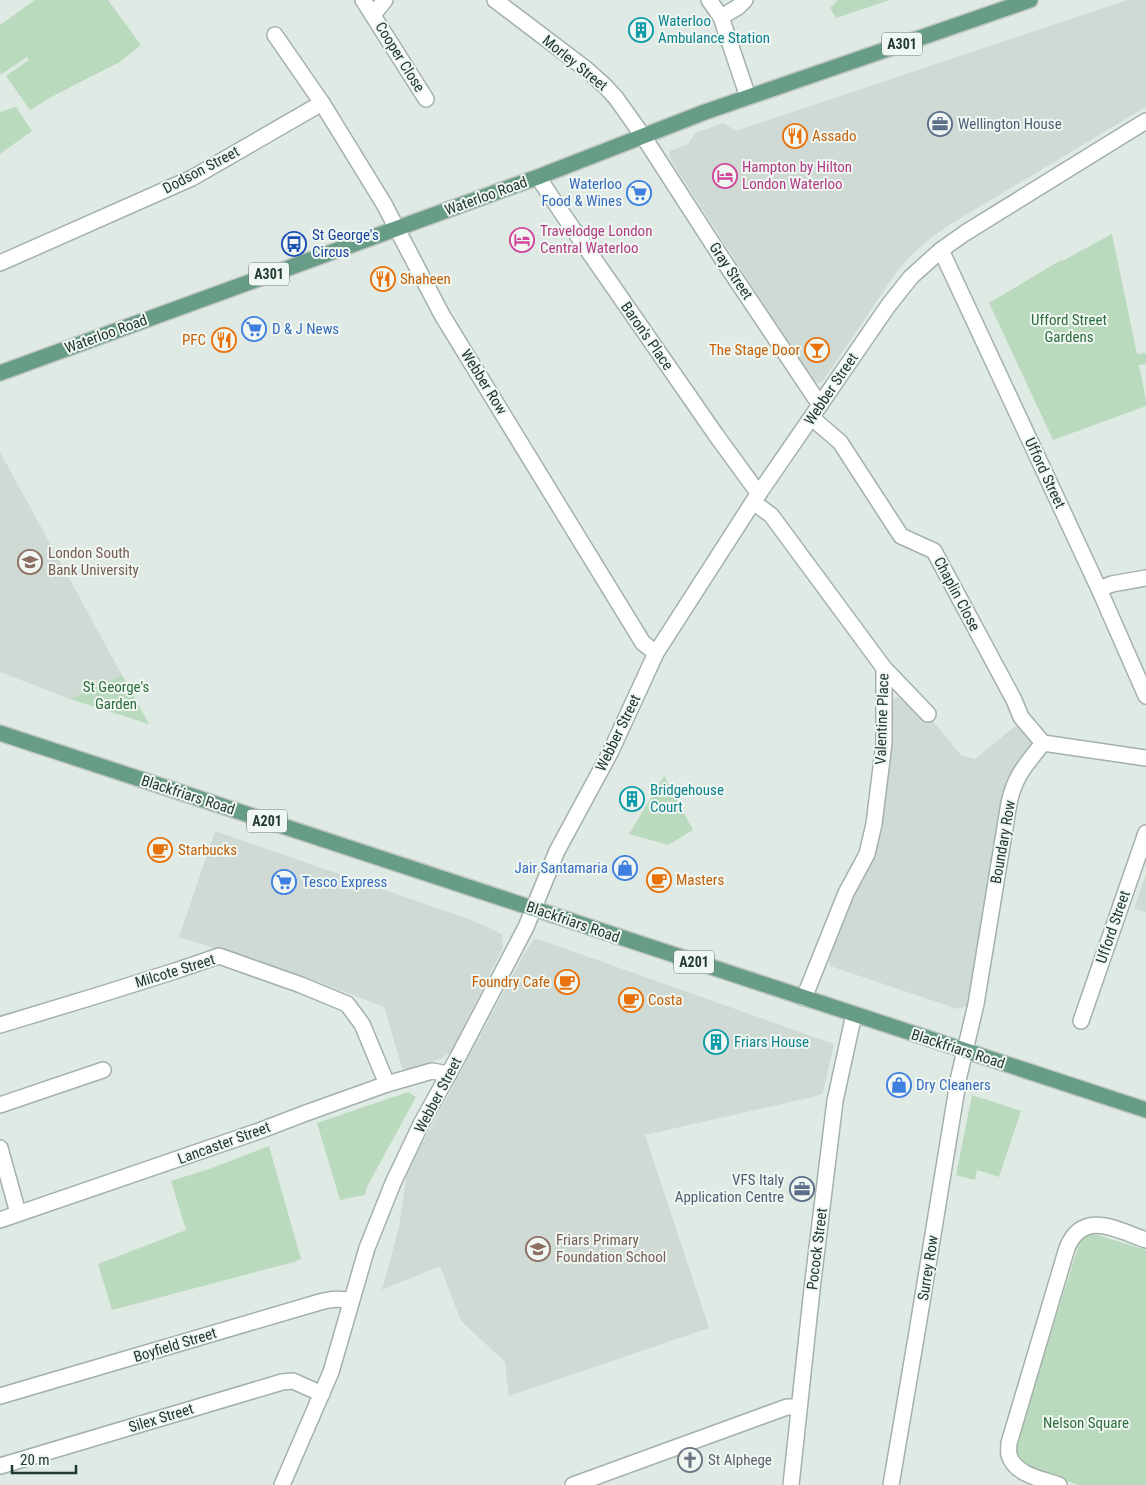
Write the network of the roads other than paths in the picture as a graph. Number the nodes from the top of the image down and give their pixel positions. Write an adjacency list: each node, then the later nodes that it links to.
1 (363, 0): 7 (street, Cooper Close)
2 (384, 0): 7 (street, Cooper Close)
3 (495, 0): 14 (street, Morley Street)
4 (709, 0): 8 (street)
5 (745, 0): 8 (street)
6 (1030, 0): 10 (main road, Waterloo Road / A301)
7 (374, 15): 11 (street, Cooper Close)
8 (721, 17): 10 (street)
9 (275, 35): 12 (street)
10 (748, 97): 14 (main road, Waterloo Road / A301)
11 (426, 98)
12 (322, 104): 16 (street, Webber Row); 18 (street, Dodson Street)
13 (1146, 121): 17 (street, Webber Street)
14 (643, 136): 15 (main road, Waterloo Road / A301); 20 (street, Gray Street)
15 (538, 177): 16 (main road, Waterloo Road / A301); 21 (street, Baron's Place)
16 (397, 229): 19 (main road, Waterloo Road / A301); 24 (street, Webber Row)
17 (941, 250): 20 (street, Webber Street); 23 (street, Ufford Street)
18 (0, 263)
19 (0, 373)
20 (816, 411): 21 (street, Webber Street); 29 (street, Chaplin Close)
21 (756, 498): 24 (street, Webber Street); 25 (street, Valentine Place)
22 (1146, 578): 23 (street)
23 (1099, 589): 26 (street, Ufford Street)
24 (656, 653): 32 (street, Webber Street)
25 (884, 668): 27 (street); 33 (street, Valentine Place)
26 (1146, 696)
27 (928, 714)
28 (0, 733): 32 (main road, Blackfriars Road / A201)
29 (1043, 743): 30 (street); 37 (street, Boundary Row)
30 (1146, 758)
31 (1146, 833): 35 (street, Ufford Street)
32 (534, 909): 33 (main road, Blackfriars Road / A201); 39 (street, Webber Street)
33 (804, 998): 34 (main road, Blackfriars Road / A201)
34 (854, 1014): 37 (main road, Blackfriars Road / A201); 50 (street, Pocock Street)
35 (1081, 1021)
36 (0, 1025): 40 (street, Milcote Street)
37 (964, 1051): 42 (main road, Blackfriars Road / A201); 55 (street, Surrey Row)
38 (103, 1070): 41 (street)
39 (449, 1074): 40 (street, Lancaster Street); 47 (street, Webber Street)
40 (387, 1084): 44 (street, Lancaster Street)
41 (0, 1104)
42 (1146, 1110)
43 (0, 1148): 44 (street)
44 (18, 1213): 45 (street, Lancaster Street)
45 (0, 1220)
46 (1146, 1240): 56 (street)
47 (351, 1301): 48 (street, Webber Street); 49 (street, Boyfield Street)
48 (322, 1394): 51 (street, Silex Street); 52 (street, Webber Street)
49 (0, 1396)
50 (799, 1407): 53 (street); 54 (street, Pocock Street)
51 (0, 1466)
52 (282, 1485)
53 (573, 1485)
54 (791, 1485)
55 (891, 1485)
56 (1059, 1485)

